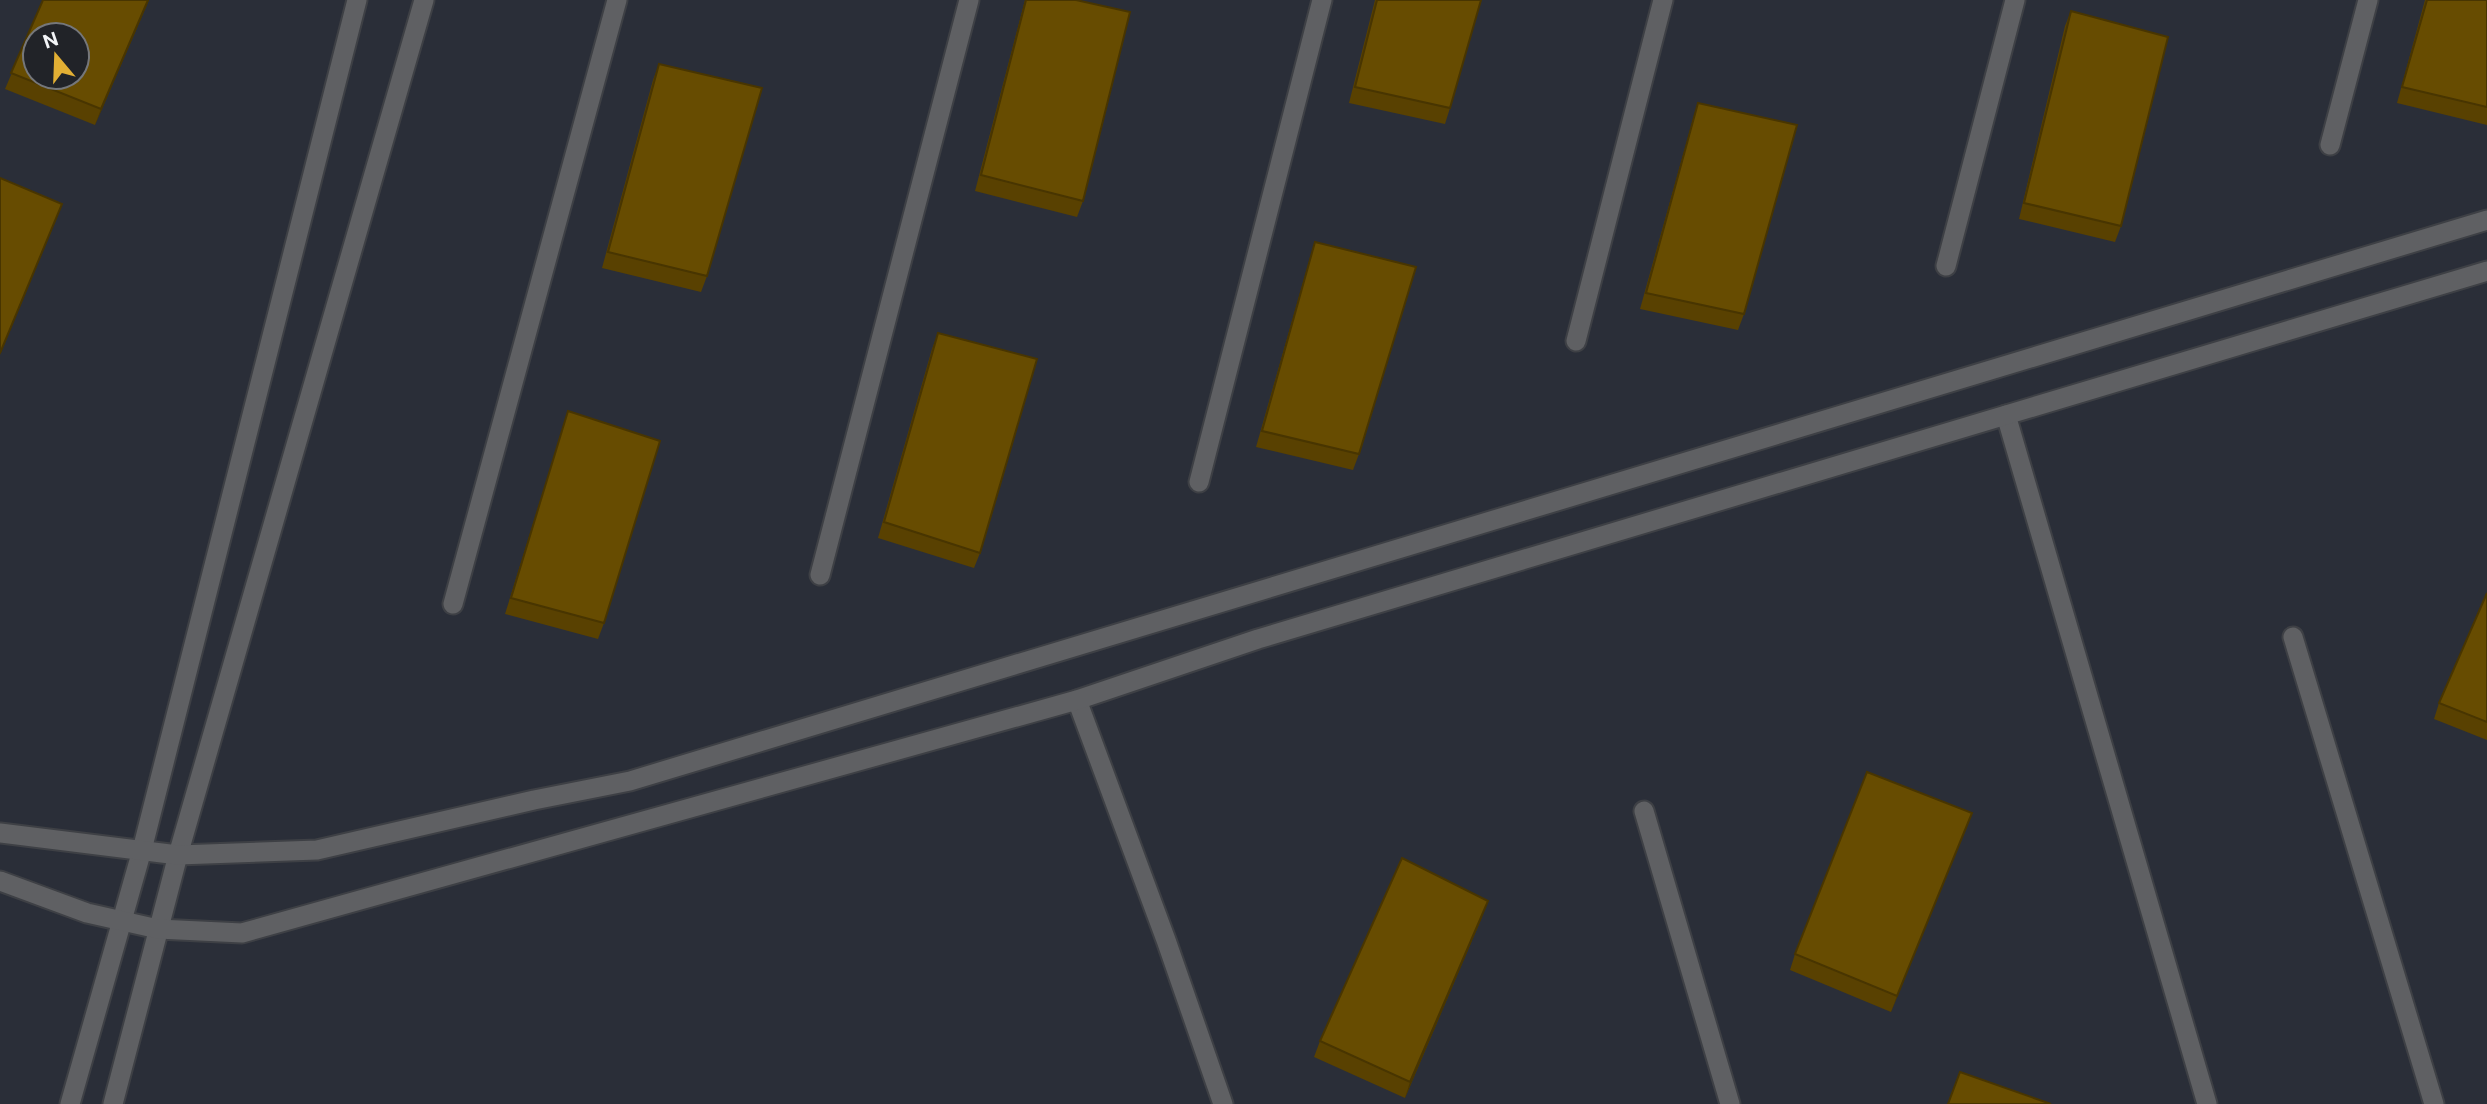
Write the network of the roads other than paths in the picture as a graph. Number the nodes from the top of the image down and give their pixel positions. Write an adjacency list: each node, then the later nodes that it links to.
1 (357, 0): 22 (street)
2 (424, 0): 23 (street)
3 (617, 0): 17 (street)
4 (969, 0): 16 (street)
5 (1322, 0): 15 (street)
6 (1663, 0): 13 (street)
7 (2015, 0): 11 (street)
8 (2368, 0): 9 (street)
9 (2330, 145)
10 (2487, 220): 23 (street)
11 (1946, 266)
12 (2487, 271): 14 (street)
13 (1576, 341)
14 (2006, 415): 19 (street); 31 (street)
15 (1199, 482)
16 (820, 575)
17 (453, 604)
18 (2292, 637): 32 (street)
19 (1077, 700): 26 (street); 29 (street)
20 (1644, 811): 30 (street)
21 (0, 833): 22 (street)
22 (142, 850): 23 (street); 25 (street)
23 (178, 855): 26 (street)
24 (0, 881): 25 (street)
25 (121, 921): 26 (street); 27 (street)
26 (158, 929): 28 (street)
27 (70, 1104)
28 (113, 1104)
29 (1223, 1104)
30 (1730, 1104)
31 (2207, 1104)
32 (2434, 1104)

